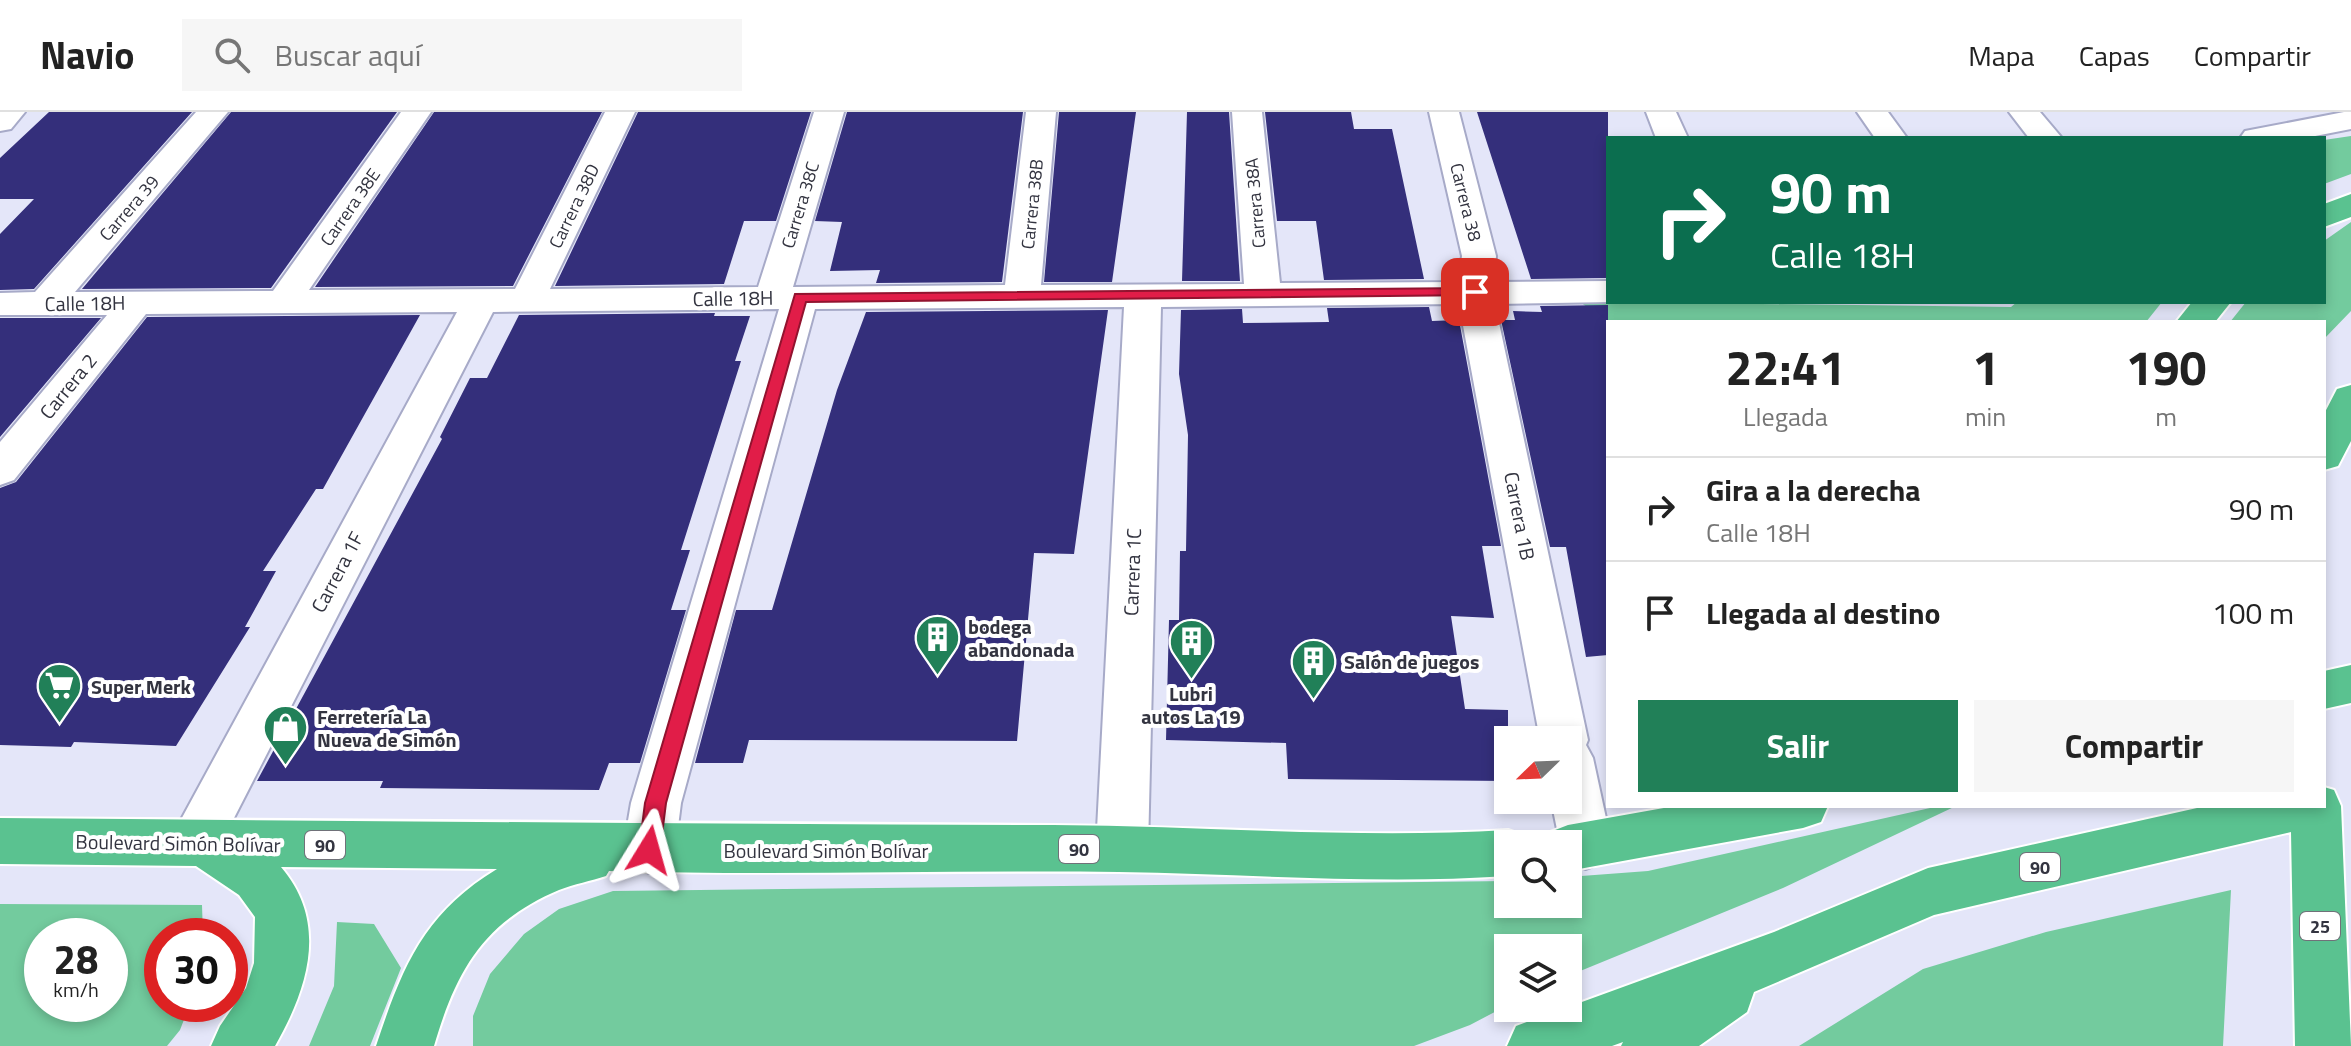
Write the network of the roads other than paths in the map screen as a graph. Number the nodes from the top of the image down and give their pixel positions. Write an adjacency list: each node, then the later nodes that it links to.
1 (10, 112): 13 (street)
2 (213, 112): 31 (street, Carrera 39)
3 (416, 112): 27 (street, Carrera 38E)
4 (620, 112): 26 (street, Carrera 38D)
5 (829, 112): 25 (street, Carrera 38C)
6 (1041, 112): 24 (street, Carrera 38B)
7 (1247, 112): 22 (street, Carrera 38A)
8 (1444, 112): 20 (street, Carrera 38)
9 (1661, 112): 14 (street)
10 (1872, 112): 15 (street)
11 (2024, 112): 16 (street)
12 (2351, 120): 17 (street)
13 (0, 122)
14 (1671, 136)
15 (1890, 136)
16 (2044, 136)
17 (2267, 136)
18 (2351, 204): 19 (highway)
19 (2326, 216)
20 (1475, 292): 21 (street, Calle 18H); 22 (street, Calle 18H); 39 (street, Carrera 1B)
21 (1606, 292)
22 (1263, 294): 23 (street, Calle 18H)
23 (1143, 295): 24 (street, Calle 18H); 49 (street, Carrera 1C)
24 (1022, 296): 25 (street, Calle 18H)
25 (786, 298): 26 (street, Calle 18H); 50 (street, Carrera 38C)
26 (527, 300): 28 (street, Calle 18H)
27 (283, 302): 28 (street, Calle 18H); 29 (street, Calle 18H)
28 (480, 302): 47 (street, Carrera 1F)
29 (136, 303): 31 (street, Calle 18H); 36 (street, Carrera 2)
30 (0, 304): 31 (street, Calle 18H)
31 (45, 304)
32 (2211, 304): 33 (highway)
33 (2196, 320)
34 (2351, 398): 35 (highway)
35 (2326, 452)
36 (0, 470)
37 (2351, 684): 38 (highway)
38 (2326, 690)
39 (1561, 726)
40 (2351, 796): 41 (highway)
41 (2326, 802)
42 (1787, 808): 45 (highway)
43 (2297, 808): 52 (highway, 90)
44 (2316, 808): 57 (highway, 25)
45 (1754, 812): 48 (highway)
46 (0, 841): 47 (highway, Boulevard Simón Bolívar / 90)
47 (200, 844): 50 (highway, Boulevard Simón Bolívar / 90); 53 (highway)
48 (1582, 846)
49 (1122, 849): 50 (highway, Boulevard Simón Bolívar / 90); 51 (highway, Boulevard Simón Bolívar / 90)
50 (649, 850): 54 (highway)
51 (1494, 854)
52 (1783, 955): 55 (highway, 90); 56 (highway)
53 (240, 1046)
54 (405, 1046)
55 (1536, 1046)
56 (1650, 1046)
57 (2324, 1046)

